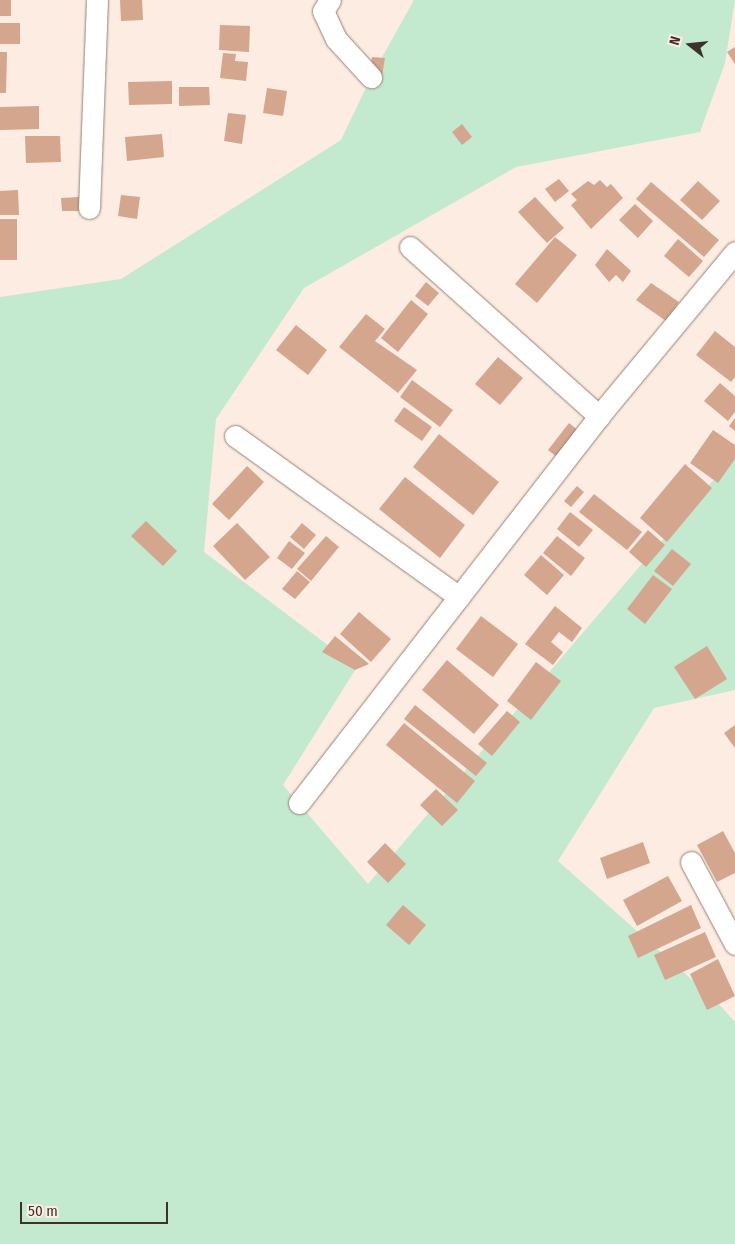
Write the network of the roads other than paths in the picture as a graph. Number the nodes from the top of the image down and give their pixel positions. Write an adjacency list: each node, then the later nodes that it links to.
1 (97, 0): 4 (street)
2 (330, 0): 3 (street)
3 (371, 77)
4 (89, 208)
5 (410, 247): 7 (street)
6 (735, 252): 7 (street)
7 (599, 416): 9 (street)
8 (235, 436): 9 (street)
9 (459, 597): 10 (street)
10 (299, 803)
11 (691, 862): 12 (street)
12 (735, 944)

